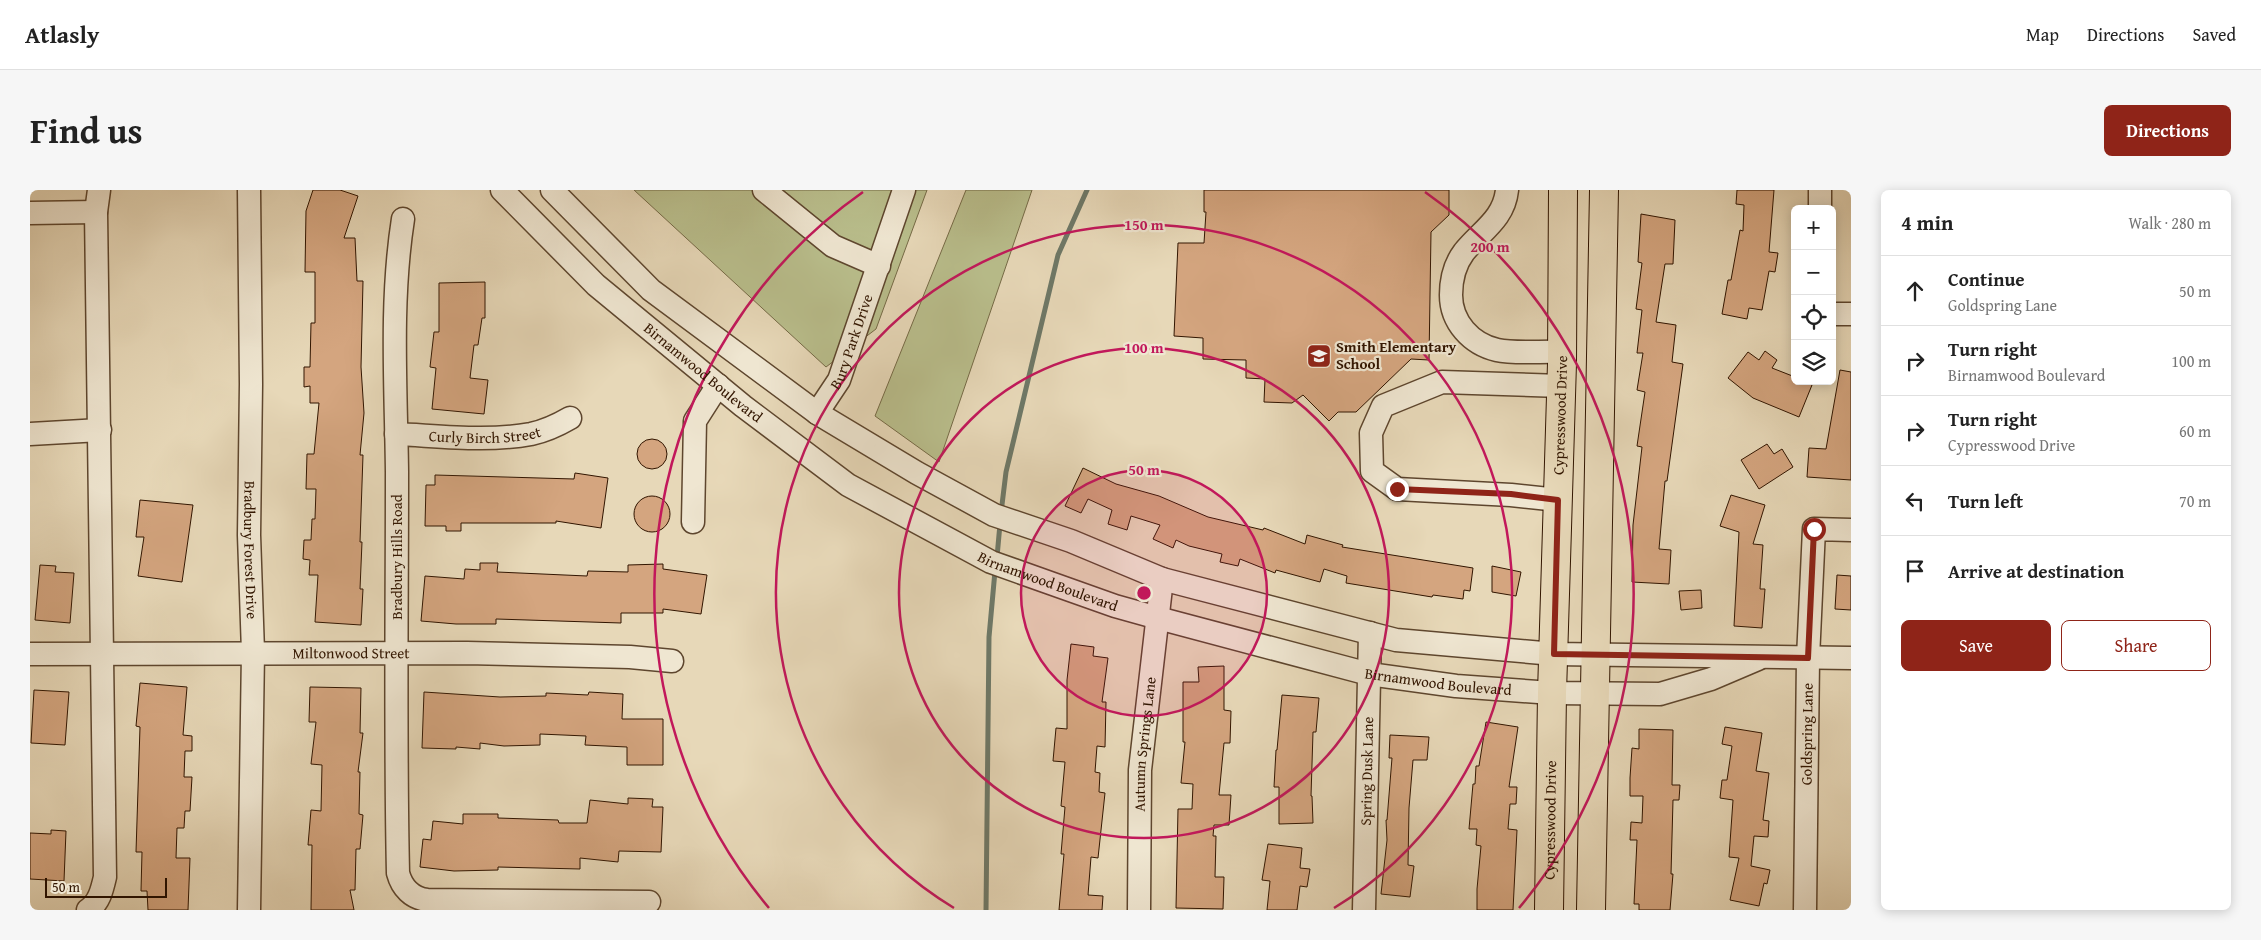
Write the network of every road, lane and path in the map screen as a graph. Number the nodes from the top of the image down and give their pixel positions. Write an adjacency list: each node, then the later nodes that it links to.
1 (99, 190): 12 (street)
2 (249, 190): 32 (street, Bradbury Forest Drive)
3 (502, 190): 20 (street, Birnamwood Boulevard)
4 (552, 190): 21 (street, Birnamwood Boulevard)
5 (764, 190): 15 (street)
6 (904, 190): 15 (street, Bury Park Drive)
7 (1507, 190): 19 (street)
8 (1563, 190): 19 (main road, Cypresswood Drive)
9 (1604, 190): 18 (main road)
10 (1820, 190): 11 (street)
11 (1820, 205)
12 (96, 212): 13 (street); 23 (street)
13 (30, 213)
14 (404, 219): 25 (street, Bradbury Hills Road)
15 (879, 266): 21 (street, Bury Park Drive)
16 (1836, 314): 17 (street)
17 (1851, 314)
18 (1601, 364): 19 (main road); 35 (main road)
19 (1562, 367): 26 (main road, Cypresswood Drive); 26 (street)
20 (718, 386): 27 (street); 30 (street, Birnamwood Boulevard)
21 (817, 413): 29 (street, Birnamwood Boulevard)
22 (570, 418): 25 (street, Curly Birch Street)
23 (100, 430): 24 (street); 36 (street)
24 (30, 434)
25 (396, 434): 37 (street, Bradbury Hills Road)
26 (1558, 500): 34 (main road, Cypresswood Drive)
27 (693, 522)
28 (1851, 530): 39 (street, Goldspring Lane)
29 (1162, 579): 30 (street, Autumn Springs Lane); 31 (street, Birnamwood Boulevard)
30 (1158, 618): 42 (street, Birnamwood Boulevard); 48 (street, Autumn Springs Lane)
31 (1370, 633): 34 (street, Birnamwood Boulevard); 42 (street, Spring Dusk Lane)
32 (253, 652): 36 (street, Miltonwood Street); 37 (street, Miltonwood Street); 47 (street, Bradbury Forest Drive)
33 (30, 654): 36 (street, Miltonwood Street)
34 (1554, 654): 35 (street, Birnamwood Boulevard); 43 (main road, Cypresswood Drive)
35 (1594, 654): 38 (street, Birnamwood Boulevard); 44 (main road)
36 (102, 655): 46 (street)
37 (396, 655): 41 (street, Miltonwood Street); 45 (street, Bradbury Hills Road)
38 (1765, 656): 39 (street, Birnamwood Boulevard); 44 (street, Birnamwood Boulevard)
39 (1808, 658): 40 (street, Birnamwood Boulevard); 52 (street, Goldspring Lane)
40 (1851, 658)
41 (672, 661)
42 (1369, 674): 43 (street, Birnamwood Boulevard); 49 (street, Spring Dusk Lane)
43 (1552, 693): 44 (street, Birnamwood Boulevard); 50 (main road, Cypresswood Drive)
44 (1593, 695): 51 (main road)
45 (649, 902)
46 (88, 910)
47 (249, 910)
48 (1139, 910)
49 (1364, 910)
50 (1550, 910)
51 (1591, 910)
52 (1805, 910)

